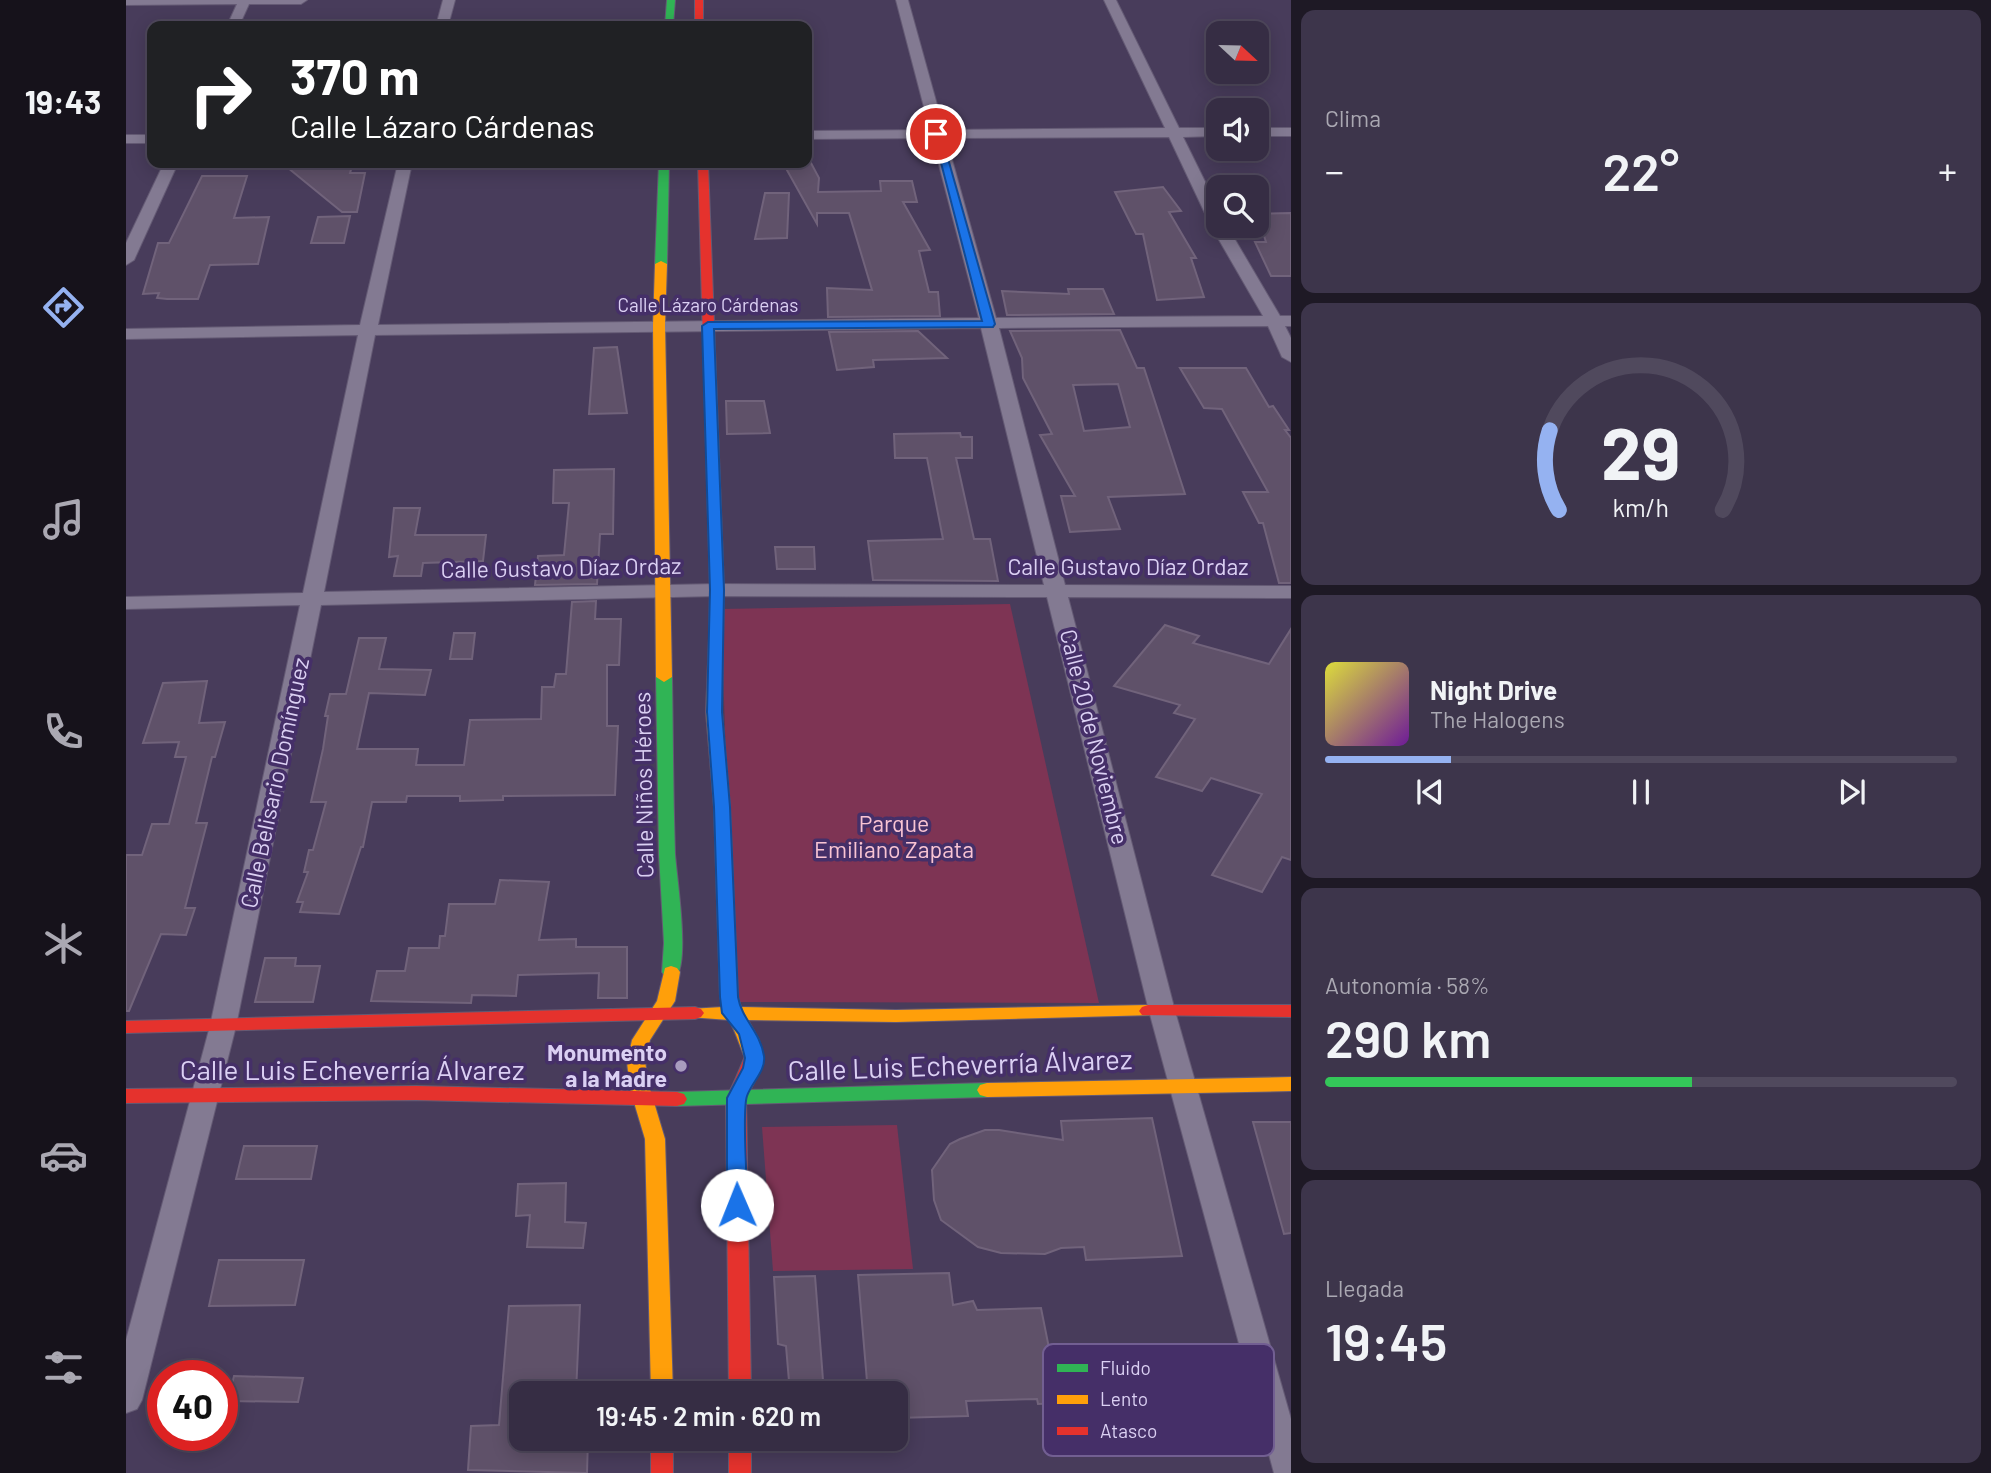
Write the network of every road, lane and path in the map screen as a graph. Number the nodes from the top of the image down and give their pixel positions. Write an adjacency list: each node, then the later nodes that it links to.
1 (245, 0): 2 (street); 8 (street); 9 (street)
2 (301, 0)
3 (449, 0): 10 (street)
4 (670, 0): 11 (street)
5 (699, 0): 12 (street)
6 (901, 0): 17 (street, Calle 20 de Noviembre)
7 (1110, 0): 16 (street)
8 (126, 1)
9 (235, 21)
10 (443, 21)
11 (669, 21)
12 (699, 21)
13 (1206, 132): 16 (street)
14 (1269, 132): 15 (street)
15 (1291, 132)
16 (1173, 133): 17 (street); 25 (street)
17 (936, 134): 18 (street); 29 (street, Calle 20 de Noviembre)
18 (812, 135)
19 (126, 139): 20 (street)
20 (147, 139)
21 (169, 168): 27 (street)
22 (404, 168): 32 (street, Calle Belisario Domínguez)
23 (664, 168): 30 (street, Calle Niños Héroes)
24 (702, 168): 31 (street)
25 (1206, 200)
26 (1227, 238): 28 (street)
27 (126, 260)
28 (1283, 321): 29 (street, Calle Lázaro Cárdenas); 34 (street)
29 (989, 324): 31 (street, Calle Lázaro Cárdenas); 37 (street, Calle 20 de Noviembre)
30 (659, 326): 31 (street, Calle Lázaro Cárdenas); 32 (street, Calle Lázaro Cárdenas); 36 (street, Calle Niños Héroes)
31 (708, 326): 35 (street)
32 (368, 329): 33 (street, Calle Lázaro Cárdenas); 39 (street, Calle Belisario Domínguez)
33 (126, 334)
34 (1291, 358)
35 (717, 590): 36 (street, Calle Gustavo Díaz Ordaz); 37 (street, Calle Gustavo Díaz Ordaz); 44 (street)
36 (665, 591): 39 (street, Calle Gustavo Díaz Ordaz); 43 (street, Calle Niños Héroes)
37 (1057, 592): 38 (street, Calle Gustavo Díaz Ordaz); 41 (street, Calle 20 de Noviembre)
38 (1291, 592)
39 (314, 597): 40 (street, Calle Gustavo Díaz Ordaz); 45 (street, Calle Belisario Domínguez)
40 (126, 603)
41 (1162, 1011): 42 (street, Calle Luis Echeverría Álvarez); 44 (street, Calle Luis Echeverría Álvarez); 48 (street, Calle 20 de Noviembre)
42 (1291, 1011)
43 (662, 1013): 44 (street, Calle Luis Echeverría Álvarez); 45 (street, Calle Luis Echeverría Álvarez); 52 (street, Calle Niños Héroes)
44 (732, 1013): 51 (street)
45 (223, 1026): 46 (street, Calle Luis Echeverría Álvarez); 49 (street, Calle Belisario Domínguez)
46 (126, 1027)
47 (1291, 1084): 48 (street, Calle Luis Echeverría Álvarez)
48 (1183, 1085): 51 (street, Calle Luis Echeverría Álvarez); 53 (street, Calle 20 de Noviembre)
49 (205, 1094): 50 (street, Calle Luis Echeverría Álvarez); 52 (street, Calle Luis Echeverría Álvarez); 56 (street, Calle Belisario Domínguez)
50 (126, 1096)
51 (736, 1098): 52 (street, Calle Luis Echeverría Álvarez); 55 (street)
52 (645, 1100): 54 (street, Calle Niños Héroes)
53 (1254, 1344)
54 (662, 1381)
55 (740, 1381)
56 (126, 1400)
57 (1274, 1415): 62 (street, Calle 20 de Noviembre)
58 (662, 1451): 60 (street)
59 (740, 1451): 61 (street)
60 (662, 1473)
61 (740, 1473)
62 (1290, 1473)

